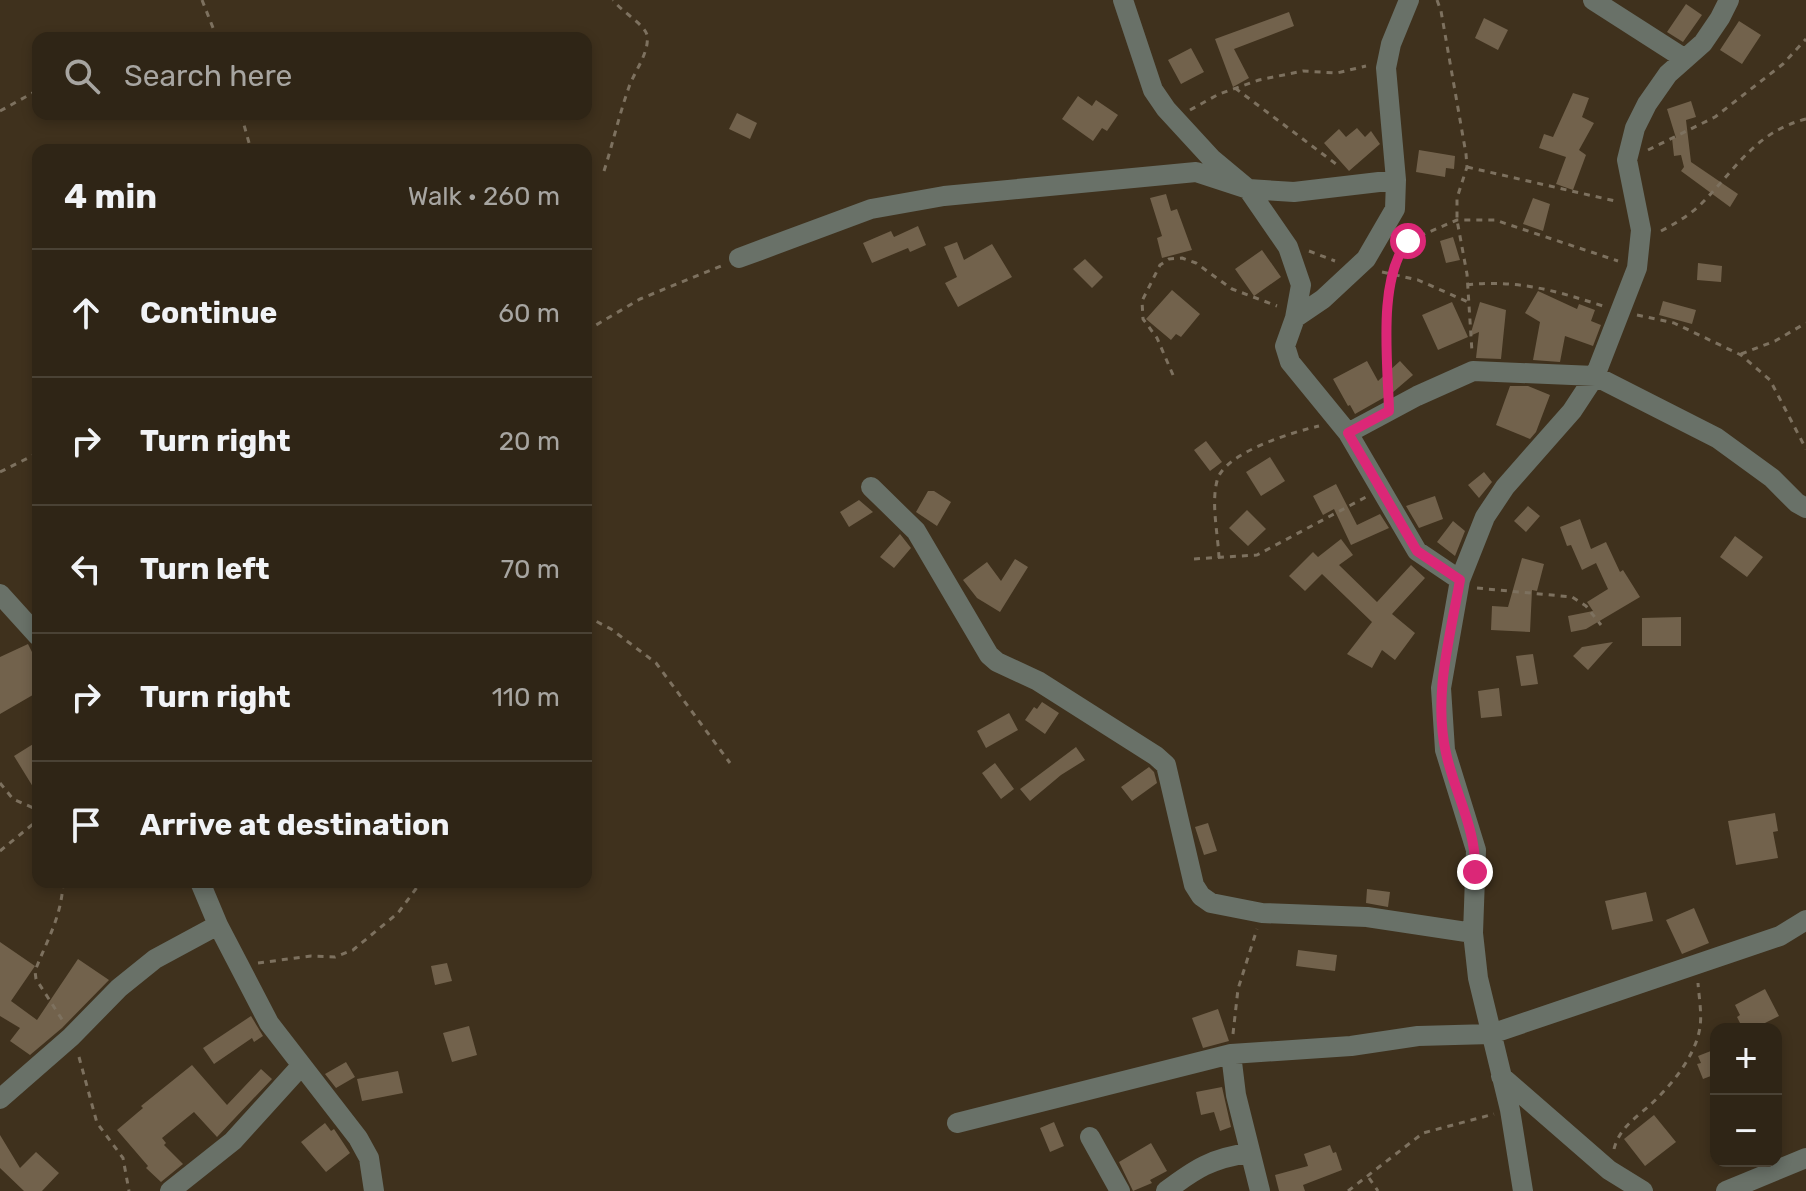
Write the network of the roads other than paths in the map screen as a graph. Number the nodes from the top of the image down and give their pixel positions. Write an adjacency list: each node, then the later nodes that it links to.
1 (1123, 0): 7 (street)
2 (1409, 0): 6 (street)
3 (1593, 0): 5 (street)
4 (1729, 0): 5 (street)
5 (1685, 59): 10 (street)
6 (1396, 180): 7 (street); 9 (street)
7 (1248, 189): 8 (street); 9 (street)
8 (739, 258)
9 (1296, 313): 11 (street)
10 (1595, 376): 11 (street); 13 (street); 14 (street)
11 (1343, 427): 14 (street)
12 (871, 487): 20 (street)
13 (1806, 508)
14 (1460, 580): 20 (street)
15 (0, 594): 16 (street)
16 (32, 629)
17 (203, 888): 19 (street)
18 (1806, 920): 21 (street)
19 (218, 925): 23 (street); 25 (street)
20 (1473, 933): 21 (street)
21 (1491, 1034): 22 (street); 24 (street)
22 (1231, 1054): 26 (street); 28 (street)
23 (301, 1066): 30 (street); 31 (street)
24 (1501, 1076): 35 (street); 36 (street)
25 (0, 1099)
26 (957, 1123)
27 (1090, 1137): 32 (street)
28 (1249, 1153): 33 (street); 34 (street)
29 (1806, 1158): 37 (street)
30 (170, 1191)
31 (374, 1191)
32 (1120, 1191)
33 (1166, 1191)
34 (1260, 1191)
35 (1523, 1191)
36 (1643, 1191)
37 (1726, 1191)

